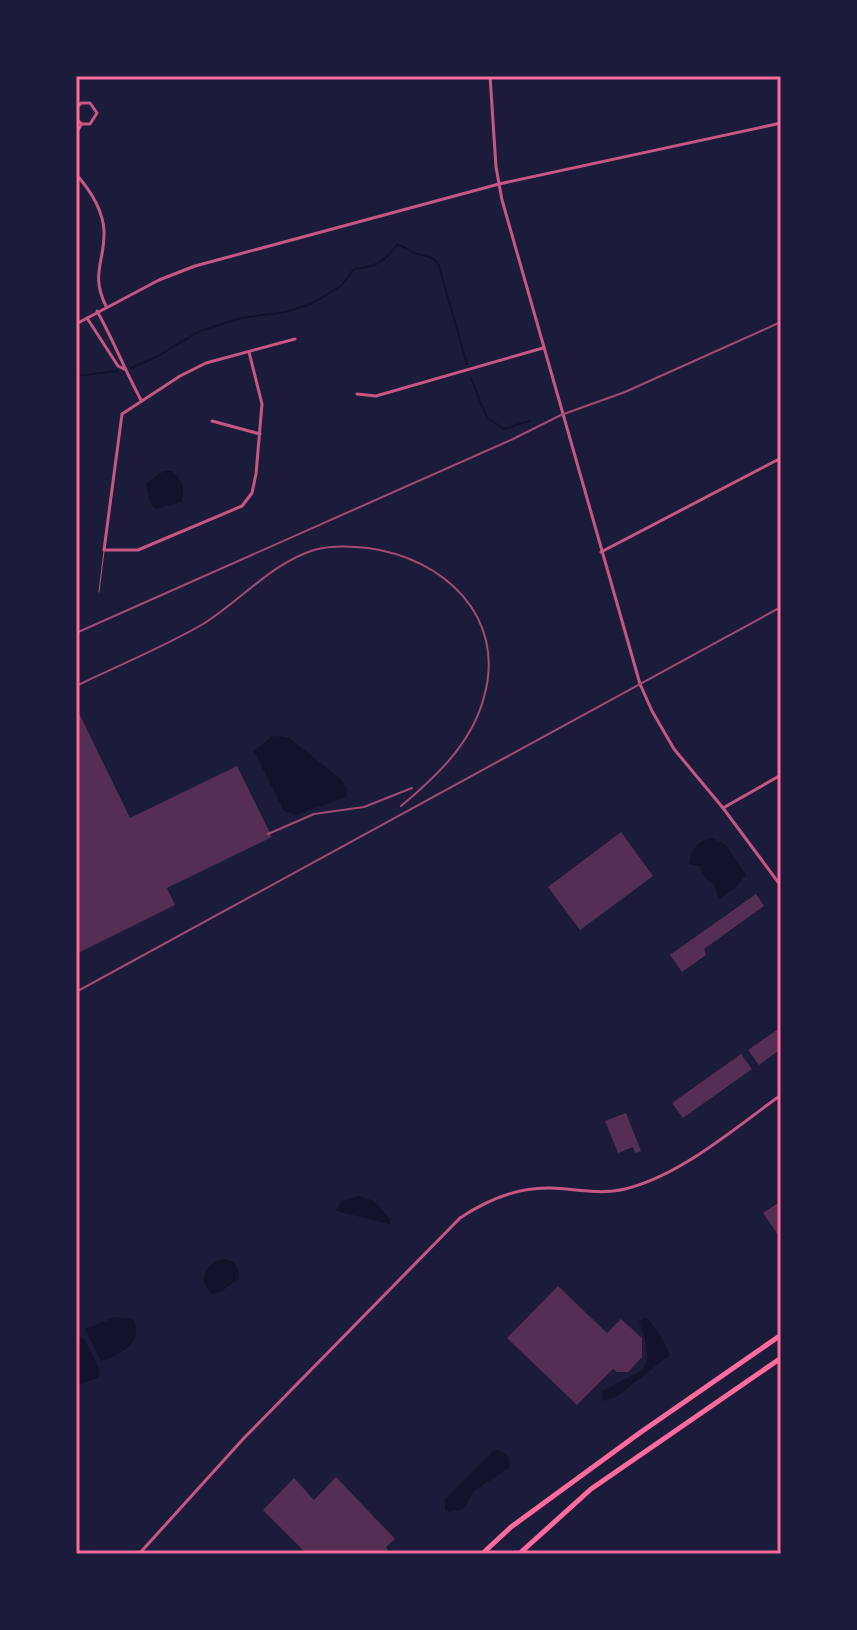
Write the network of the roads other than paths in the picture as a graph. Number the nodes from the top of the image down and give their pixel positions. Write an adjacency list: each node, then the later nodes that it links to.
1 (490, 76): 8 (street)
2 (76, 109): 5 (street)
3 (76, 119): 5 (street)
4 (781, 123): 8 (street)
5 (82, 124): 6 (street)
6 (76, 133)
7 (76, 174): 9 (street)
8 (499, 184): 9 (street); 14 (street)
9 (106, 306): 10 (street)
10 (97, 311): 11 (street); 16 (street)
11 (87, 318): 12 (street); 16 (street)
12 (76, 324)
13 (295, 339): 15 (street)
14 (543, 348): 17 (street); 23 (street)
15 (249, 352): 18 (street); 20 (street)
16 (124, 369): 18 (street)
17 (357, 394)
18 (141, 400): 22 (street)
19 (212, 421): 20 (street)
20 (260, 434): 22 (street)
21 (781, 458): 23 (street)
22 (104, 550): 24 (lane)
23 (601, 552): 26 (street)
24 (99, 592)
25 (781, 775): 26 (street)
26 (723, 808): 27 (street)
27 (781, 886)
28 (781, 1095): 31 (street)
29 (781, 1335): 32 (highway)
30 (781, 1358): 33 (highway)
31 (139, 1554)
32 (482, 1554)
33 (519, 1554)

